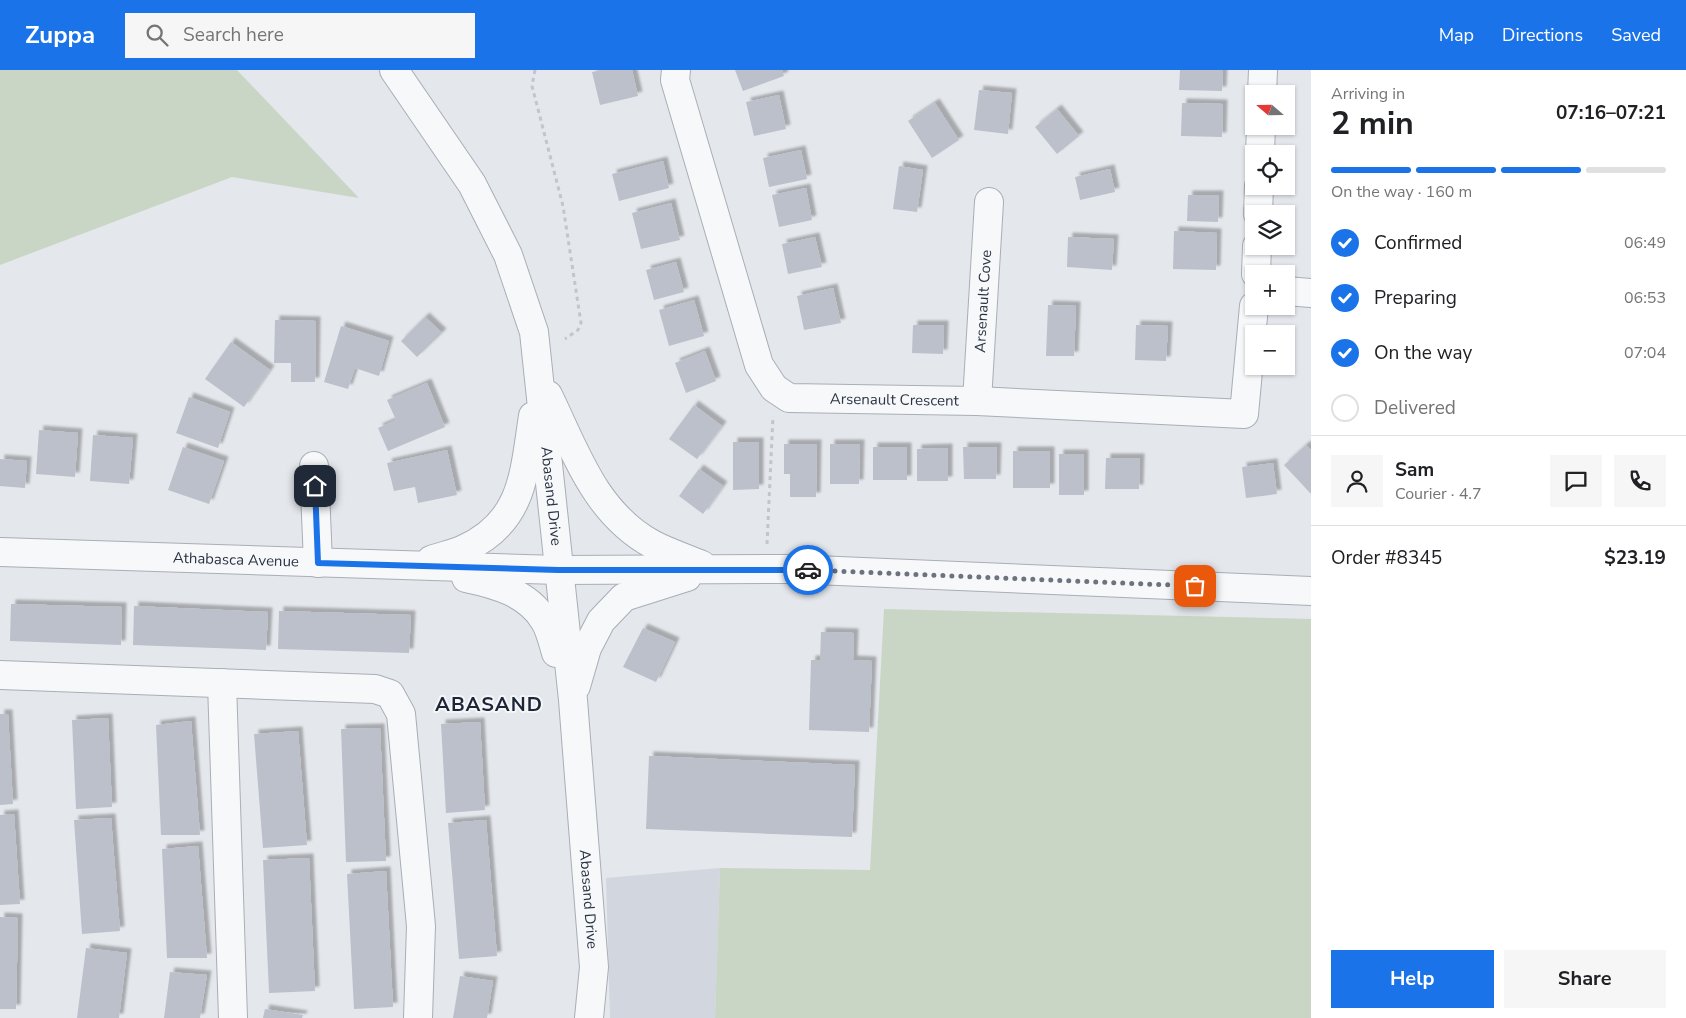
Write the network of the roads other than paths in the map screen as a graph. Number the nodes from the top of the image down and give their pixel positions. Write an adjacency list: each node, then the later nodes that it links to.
1 (394, 70): 9 (street, Abasand Drive)
2 (676, 70): 10 (street, Arsenault Crescent)
3 (1263, 70): 4 (street)
4 (1262, 85)
5 (989, 202): 10 (street, Arsenault Cove)
6 (1295, 292): 7 (street)
7 (1311, 293)
8 (1253, 315): 10 (street, Arsenault Crescent)
9 (540, 378): 14 (street); 15 (street); 16 (street, Abasand Drive)
10 (977, 401)
11 (314, 466): 13 (street)
12 (0, 552): 13 (street, Athabasca Avenue)
13 (318, 563): 14 (street, Athabasca Avenue)
14 (412, 566): 16 (street, Athabasca Avenue); 20 (street)
15 (711, 569): 16 (street, Athabasca Avenue); 17 (street, Athabasca Avenue); 20 (street)
16 (558, 570): 20 (street, Abasand Drive)
17 (1311, 590)
18 (0, 675): 19 (street)
19 (222, 683): 21 (street); 22 (street)
20 (573, 700): 23 (street, Abasand Drive)
21 (233, 1018)
22 (418, 1018)
23 (589, 1018)

